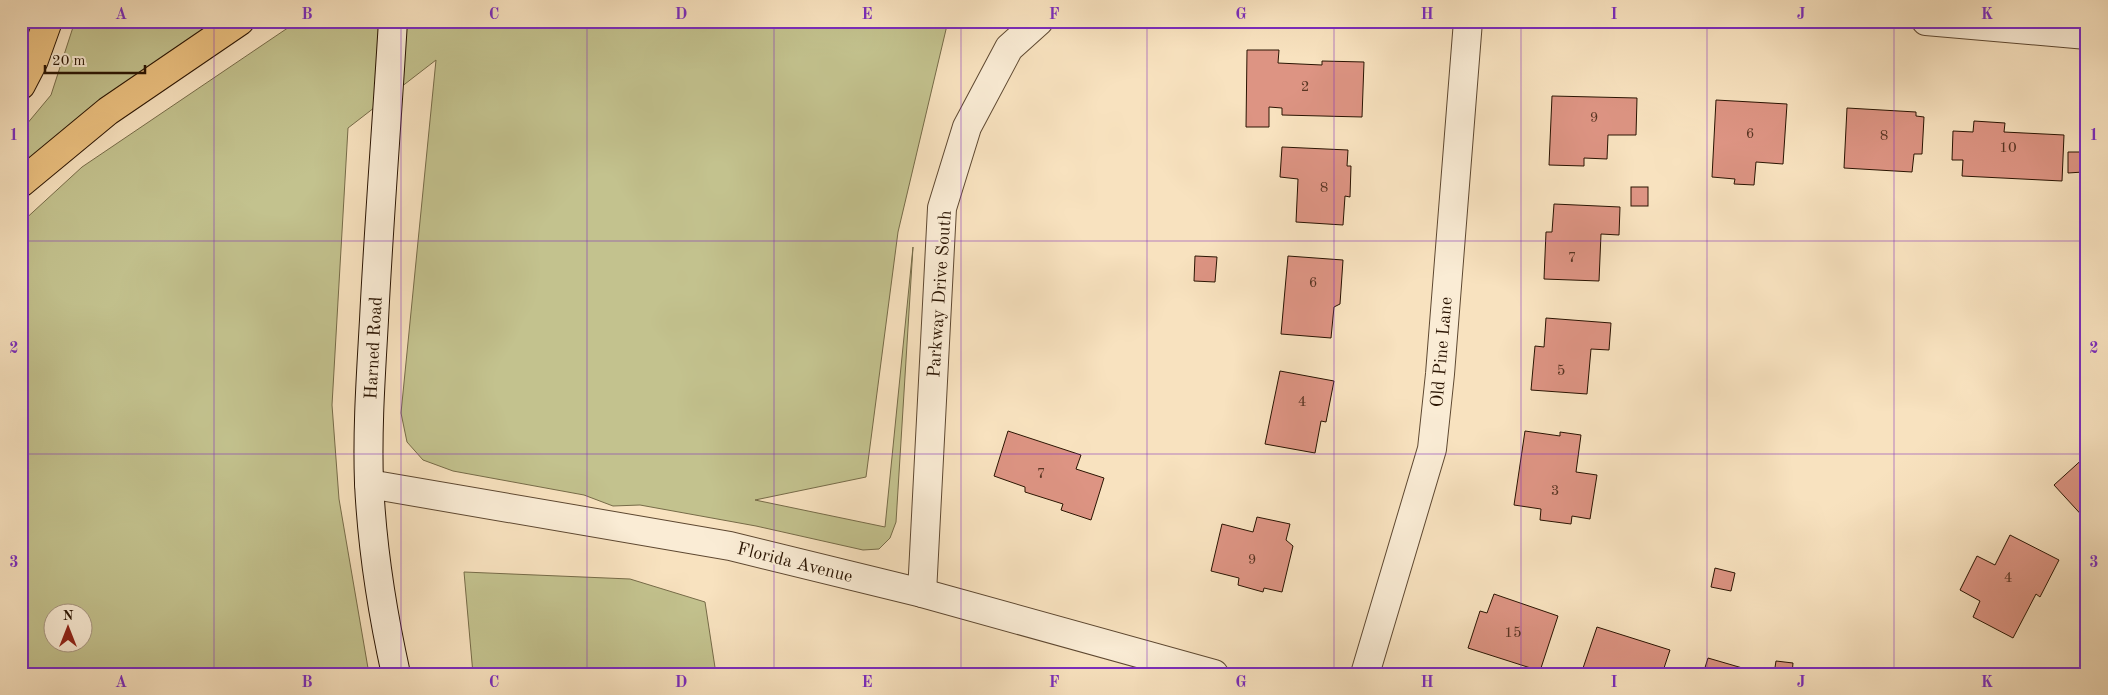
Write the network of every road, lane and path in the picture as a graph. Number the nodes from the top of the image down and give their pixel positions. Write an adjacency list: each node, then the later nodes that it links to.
1 (48, 21): 8 (highway)
2 (240, 21): 9 (highway)
3 (394, 21): 10 (street, Harned Road)
4 (1039, 21): 11 (street, Parkway Drive South)
5 (1468, 21): 14 (street, Old Pine Lane)
6 (1926, 21): 7 (street)
7 (2087, 35)
8 (21, 84)
9 (21, 183)
10 (369, 484): 11 (street, Florida Avenue); 12 (street, Harned Road)
11 (922, 593): 13 (street, Florida Avenue)
12 (396, 674)
13 (1214, 674)
14 (1365, 674)

